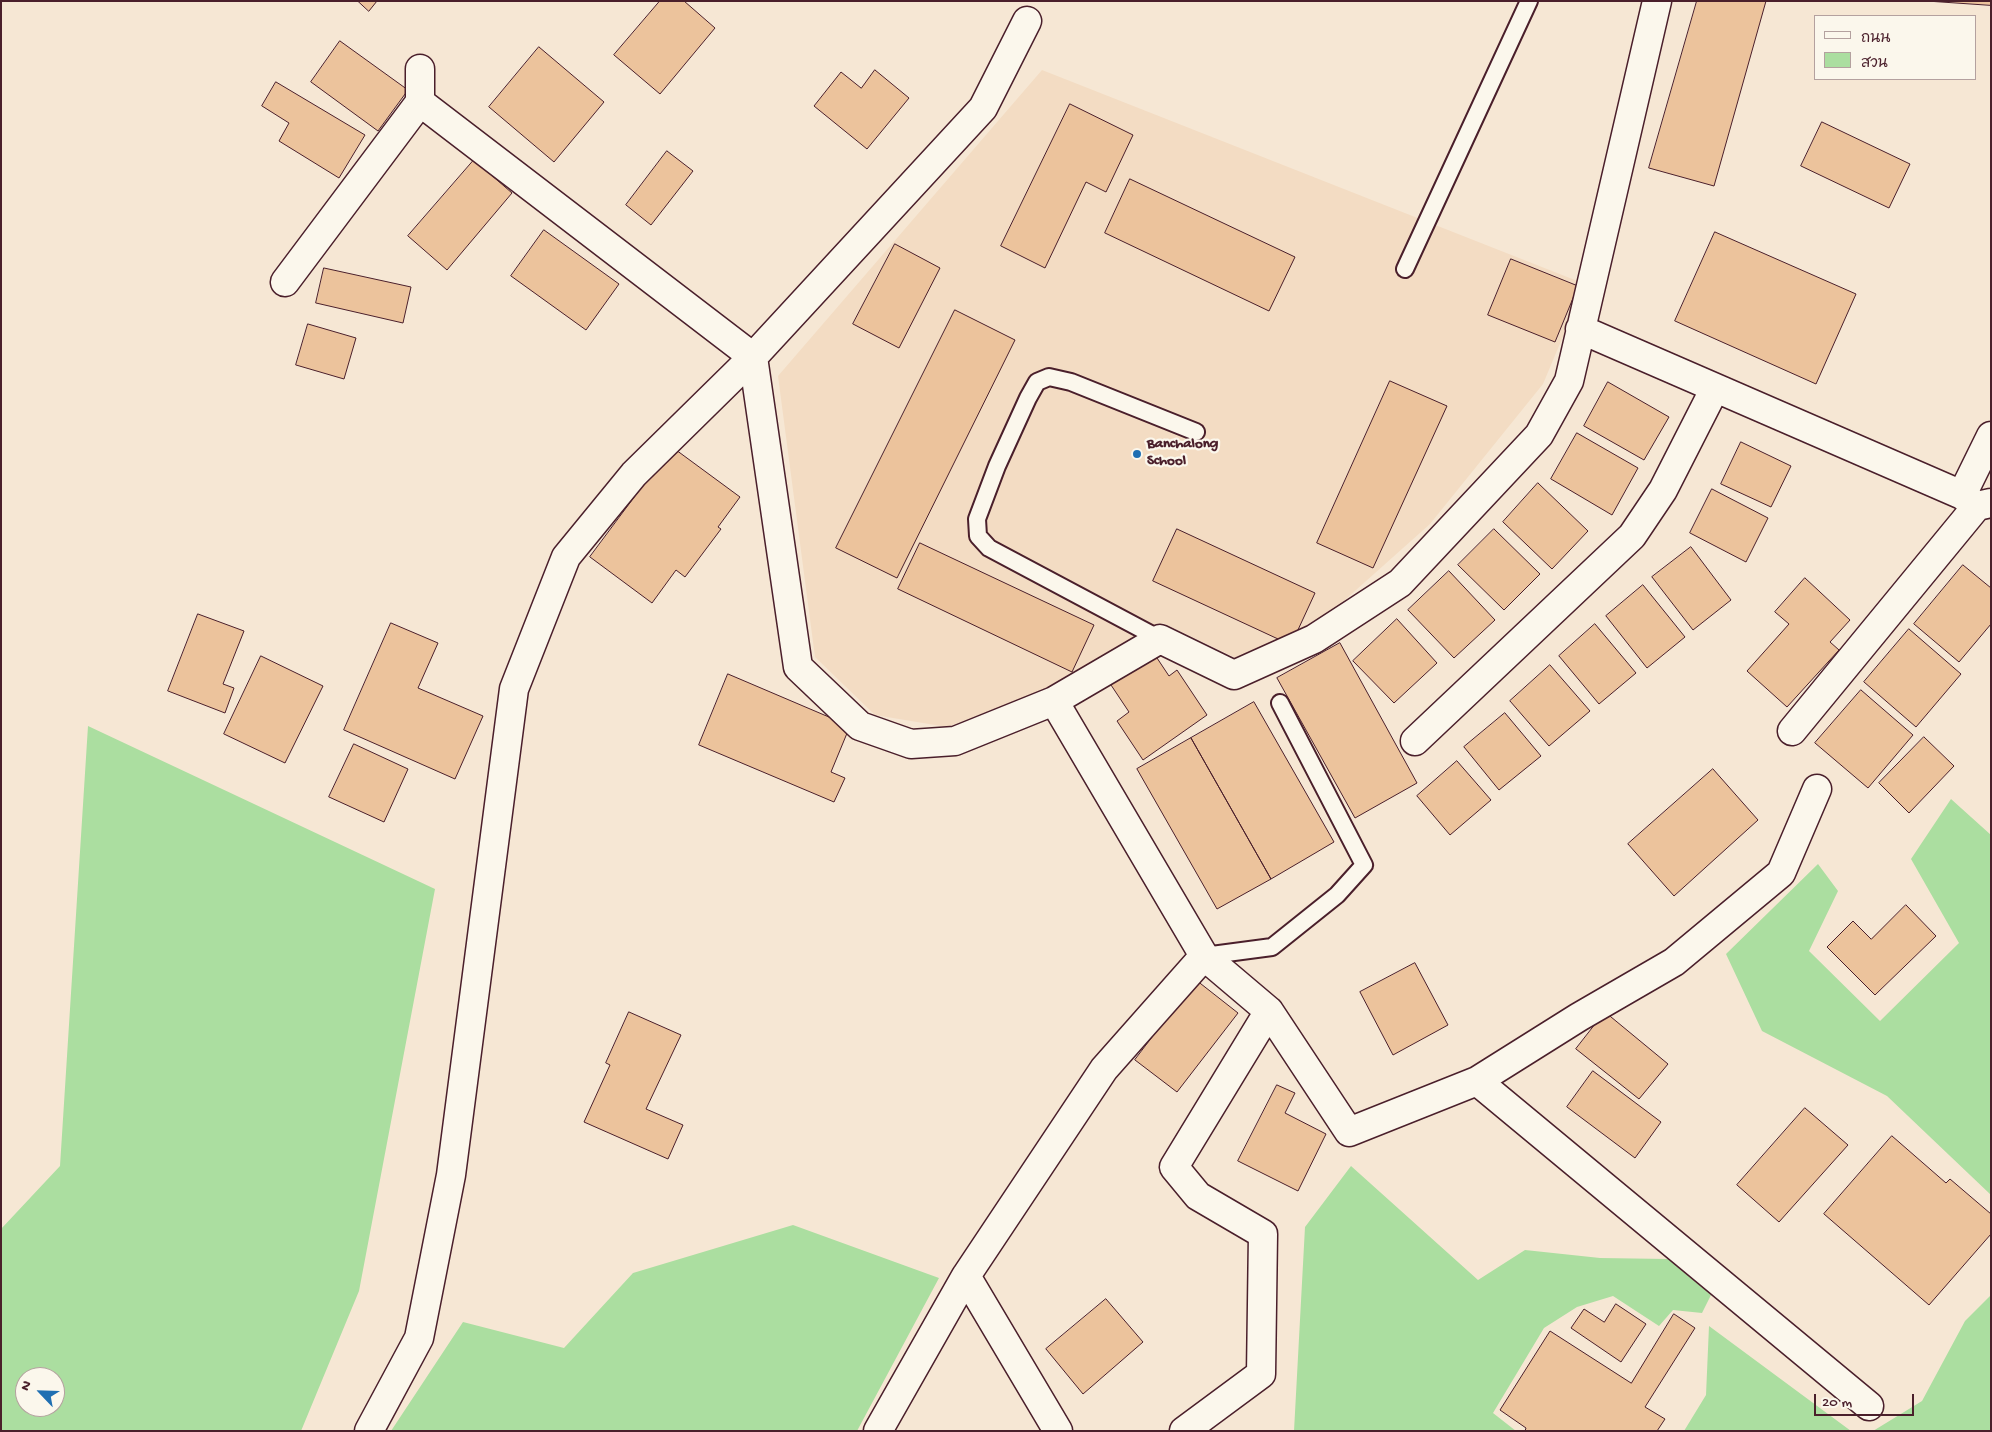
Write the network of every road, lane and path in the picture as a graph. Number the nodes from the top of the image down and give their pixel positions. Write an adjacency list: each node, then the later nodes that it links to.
1 (1529, 1): 6 (lane)
2 (1657, 1): 8 (street)
3 (1027, 21): 9 (street)
4 (420, 69): 5 (street)
5 (420, 102): 7 (street); 9 (street)
6 (1404, 269)
7 (286, 282)
8 (1580, 329): 10 (street); 14 (street)
9 (753, 357): 15 (street); 25 (street)
10 (1715, 388): 13 (street); 18 (street)
11 (1196, 432): 14 (lane)
12 (1991, 436): 13 (street)
13 (1977, 501): 17 (street)
14 (1160, 639): 15 (street)
15 (1054, 701): 20 (street)
16 (1280, 703): 20 (lane)
17 (1792, 731)
18 (1415, 741)
19 (1817, 790): 22 (street)
20 (1204, 956): 21 (street); 23 (street)
21 (1269, 1011): 22 (street); 28 (street)
22 (1477, 1081): 24 (street)
23 (966, 1276): 26 (street); 27 (street)
24 (1869, 1406)
25 (369, 1431)
26 (878, 1431)
27 (1058, 1431)
28 (1184, 1431)

